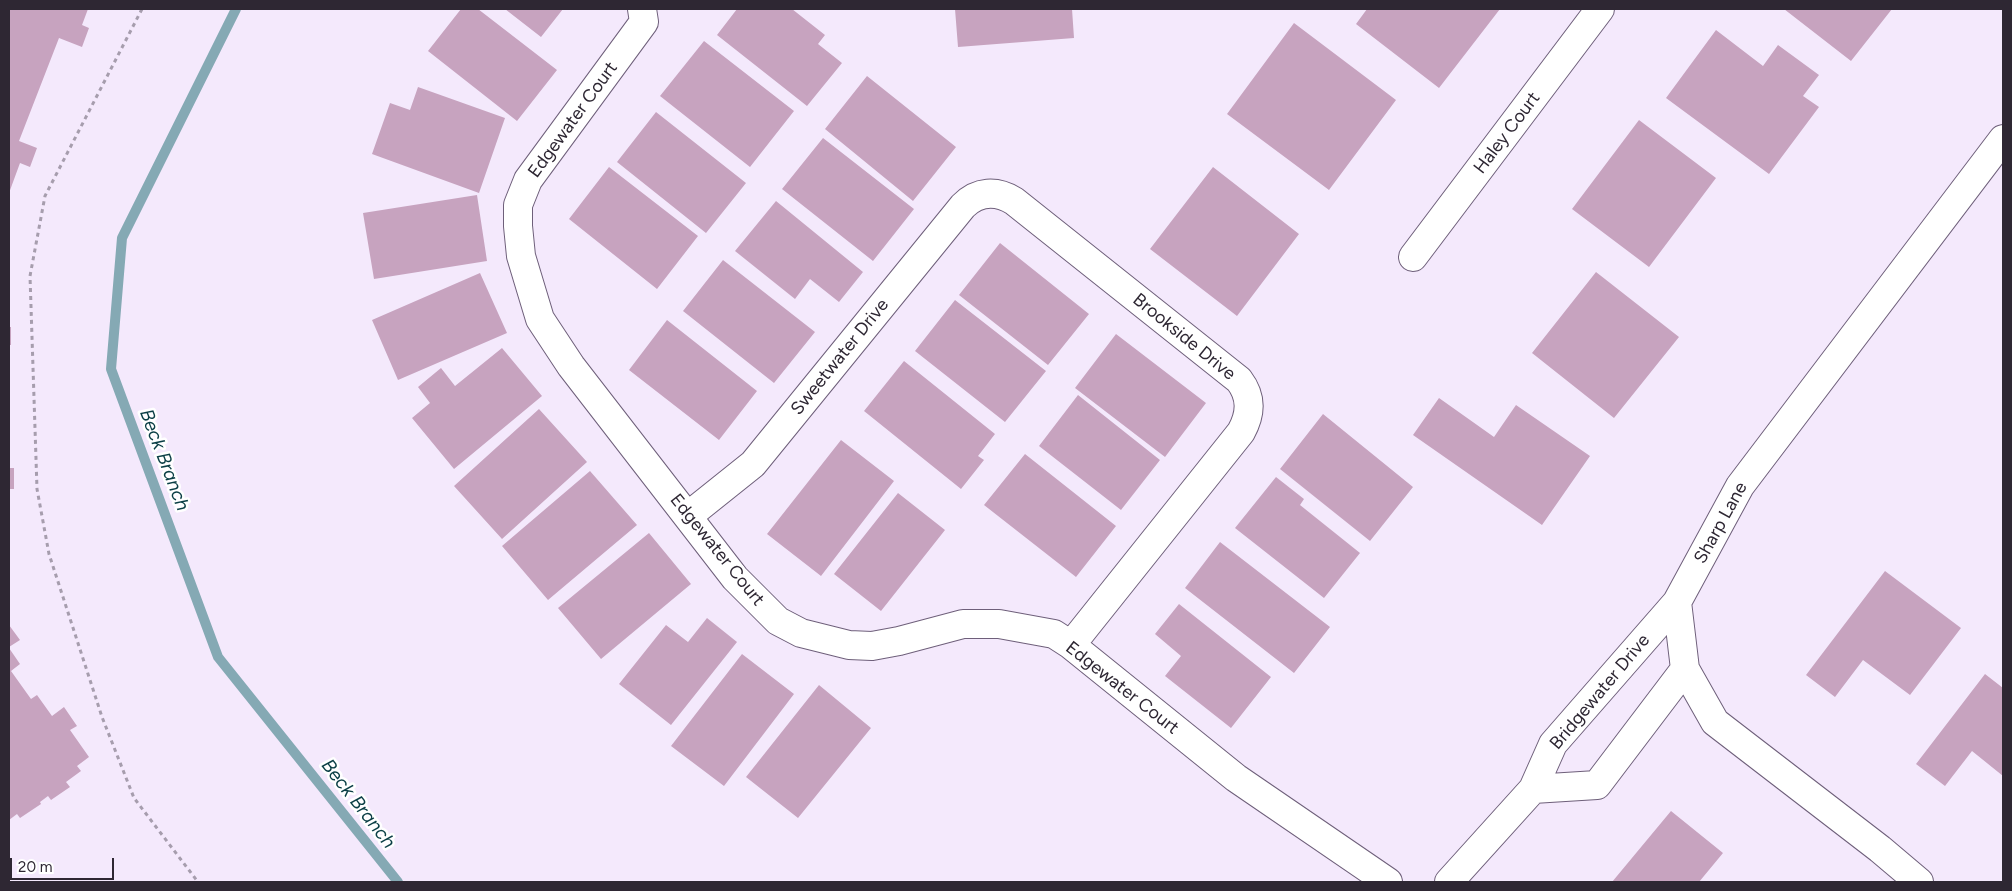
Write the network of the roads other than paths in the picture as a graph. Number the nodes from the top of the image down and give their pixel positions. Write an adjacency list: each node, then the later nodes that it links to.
1 (642, 9): 6 (street, Edgewater Court)
2 (1600, 9): 5 (street, Haley Court)
3 (2003, 139): 7 (street, Sharp Lane)
4 (985, 194): 6 (street, Sweetwater Drive); 8 (street, Brookside Drive)
5 (1413, 257)
6 (688, 516): 8 (street, Edgewater Court)
7 (1678, 602): 9 (street); 10 (street, Bridgewater Drive)
8 (1071, 645): 11 (street, Edgewater Court)
9 (1685, 669): 10 (street); 13 (street)
10 (1533, 789): 12 (street, Bridgewater Drive)
11 (1388, 882)
12 (1449, 882)
13 (1919, 882)

